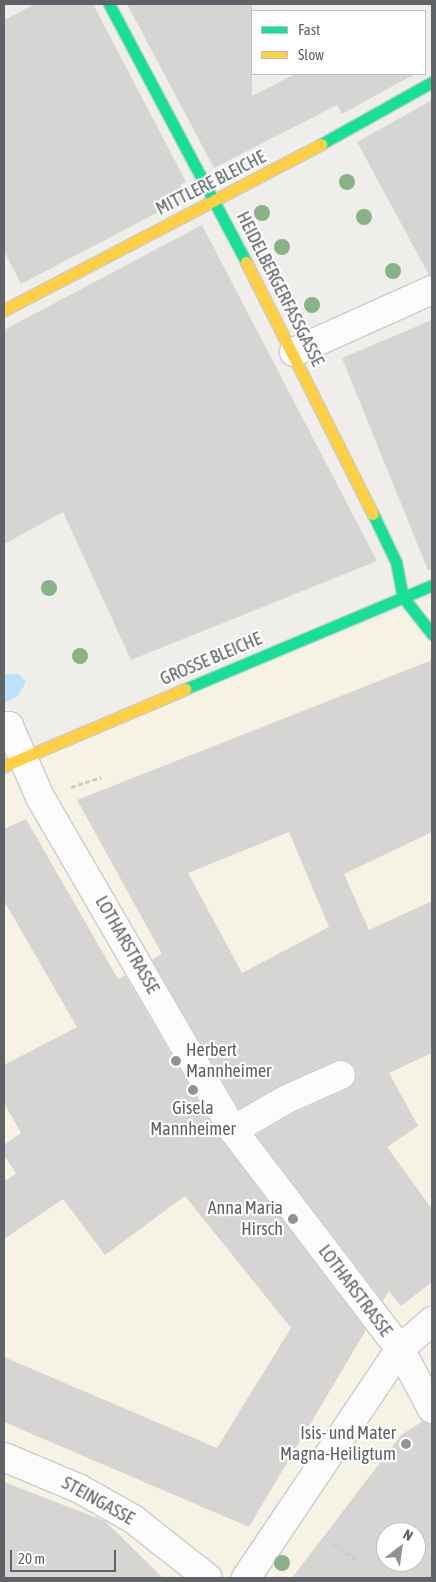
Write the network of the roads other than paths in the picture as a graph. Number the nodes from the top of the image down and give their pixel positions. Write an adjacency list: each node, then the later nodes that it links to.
1 (109, 4): 3 (street, HEIDELBERGERFASSGASSE)
2 (432, 82): 3 (street, MITTLERE BLEICHE)
3 (215, 200): 5 (street, MITTLERE BLEICHE); 6 (street, HEIDELBERGERFASSGASSE)
4 (432, 290): 6 (street)
5 (4, 310)
6 (294, 352): 8 (street, HEIDELBERGERFASSGASSE)
7 (432, 585): 8 (street, GROSSE BLEICHE)
8 (403, 597): 9 (street); 11 (street, GROSSE BLEICHE)
9 (432, 634)
10 (4, 726): 11 (street, LOTHARSTRASSE)
11 (13, 762): 13 (street, LOTHARSTRASSE)
12 (341, 1075): 13 (street)
13 (233, 1130): 15 (street, LOTHARSTRASSE)
14 (432, 1320): 15 (street)
15 (400, 1349): 16 (street, LOTHARSTRASSE); 19 (street)
16 (432, 1409)
17 (4, 1456): 18 (street, STEINGASSE)
18 (208, 1578)
19 (246, 1578)

